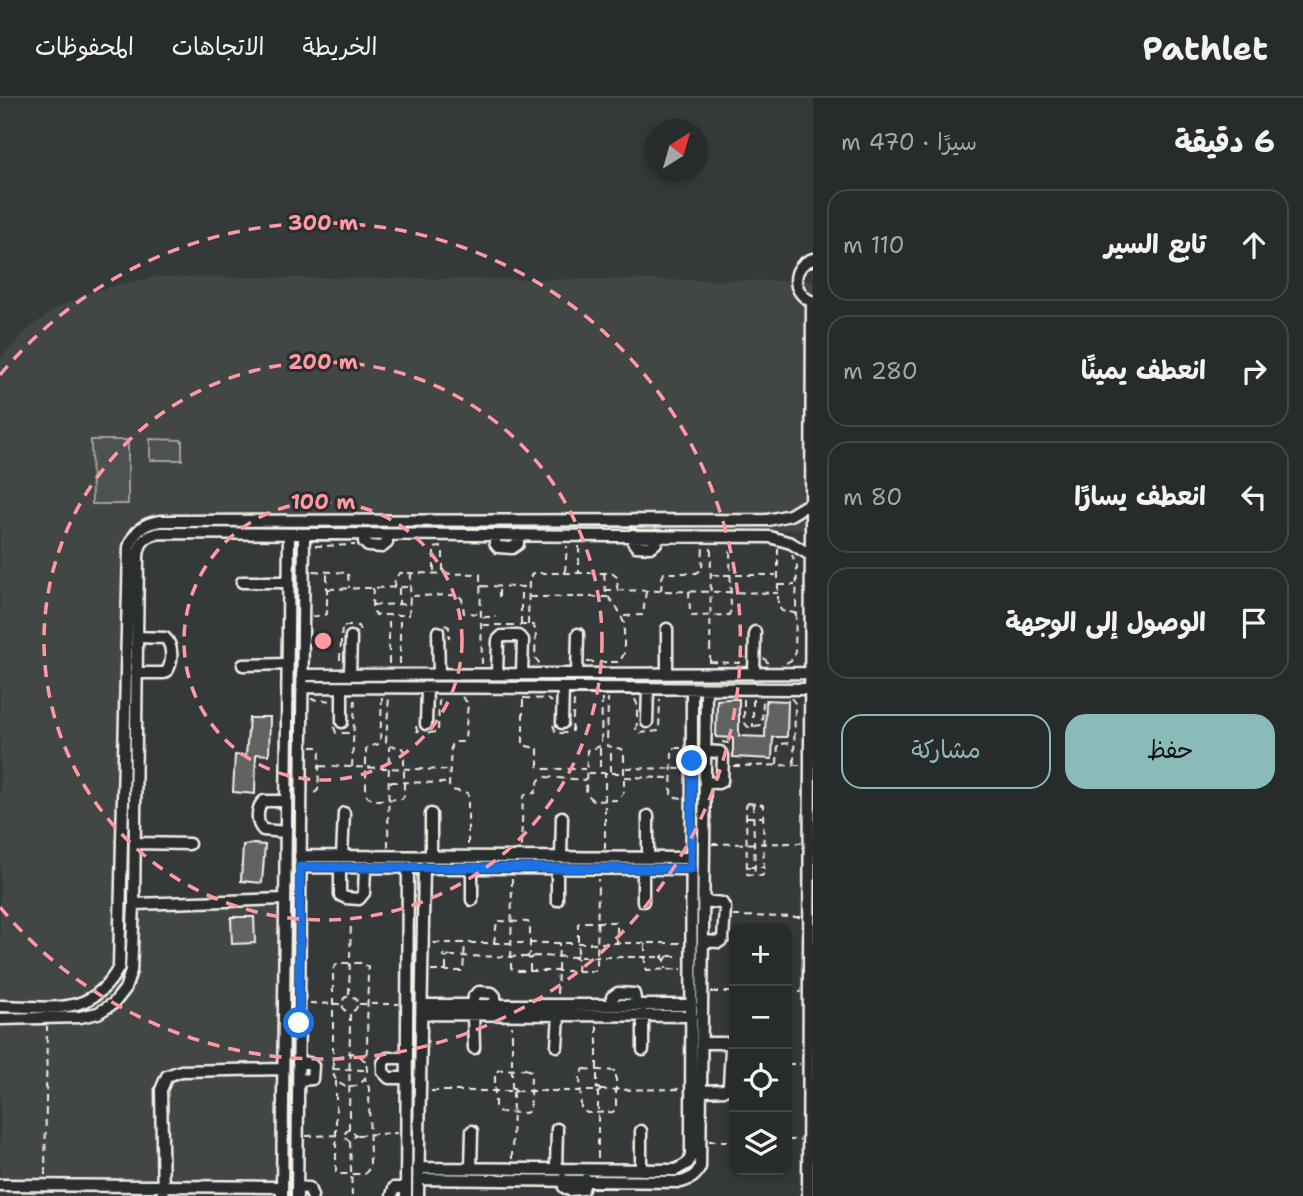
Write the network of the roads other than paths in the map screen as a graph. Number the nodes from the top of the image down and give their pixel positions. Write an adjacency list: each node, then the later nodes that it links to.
1 (813, 259): 2 (street)
2 (813, 302): 3 (street)
3 (812, 352): 4 (street)
4 (810, 503): 6 (street); 11 (street)
5 (462, 520): 6 (street); 9 (street); 44 (street)
6 (759, 520): 10 (street)
7 (289, 534): 8 (street); 13 (street); 18 (street)
8 (304, 535): 9 (street); 31 (street)
9 (462, 535): 10 (street)
10 (759, 537): 11 (street)
11 (810, 555): 23 (street)
12 (242, 582): 13 (street)
13 (288, 582): 20 (street)
14 (438, 628): 25 (street)
15 (667, 629): 29 (street)
16 (755, 632): 30 (street)
17 (578, 634): 28 (street)
18 (137, 637): 22 (street); 22 (street)
19 (355, 638): 24 (street)
20 (288, 664): 21 (street); 47 (street)
21 (243, 665)
22 (136, 673): 44 (street)
23 (809, 673): 30 (street); 39 (street)
24 (350, 674): 25 (street); 31 (street)
25 (439, 674): 26 (street)
26 (497, 674): 27 (street); 27 (street)
27 (522, 674): 28 (street)
28 (577, 674): 29 (street)
29 (667, 674): 30 (street)
30 (754, 674)
31 (302, 675): 32 (street)
32 (302, 687): 33 (street); 58 (street)
33 (342, 688): 34 (street); 40 (street)
34 (427, 688): 35 (street); 43 (street)
35 (563, 688): 36 (street); 41 (street)
36 (648, 689): 37 (street); 42 (street)
37 (692, 689): 38 (street); 60 (street)
38 (706, 689): 39 (street); 45 (street)
39 (809, 689): 106 (street)
40 (338, 720)
41 (557, 720)
42 (647, 722)
43 (426, 724)
44 (131, 740): 53 (street); 74 (street)
45 (705, 751): 46 (street); 46 (street)
46 (705, 782): 71 (street)
47 (286, 801): 52 (street); 52 (street)
48 (345, 813): 59 (street)
49 (431, 814): 55 (street)
50 (649, 816): 57 (street)
51 (562, 817): 56 (street)
52 (286, 832): 67 (street)
53 (135, 843): 54 (street); 72 (street)
54 (189, 844)
55 (431, 857): 56 (street); 59 (street)
56 (561, 857): 57 (street)
57 (648, 858): 60 (street)
58 (300, 861): 59 (street); 101 (street)
59 (341, 862): 61 (street); 61 (street)
60 (691, 864): 66 (street); 78 (street)
61 (365, 867): 62 (street)
62 (408, 867): 63 (street); 85 (street)
63 (424, 867): 64 (street); 75 (street)
64 (472, 868): 65 (street); 68 (street)
65 (557, 868): 66 (street); 69 (street)
66 (643, 869): 70 (street)
67 (285, 899): 72 (street); 86 (street)
68 (472, 900)
69 (557, 900)
70 (643, 901)
71 (704, 901): 73 (street); 73 (street)
72 (134, 904): 80 (street)
73 (703, 941): 81 (street)
74 (0, 1006)
75 (422, 1009): 76 (street); 95 (street)
76 (473, 1010): 77 (street); 77 (street); 83 (street)
77 (557, 1010): 78 (street); 79 (street); 82 (street)
78 (692, 1010): 79 (street); 94 (street)
79 (643, 1015): 84 (street)
80 (0, 1019)
81 (703, 1043): 88 (street); 88 (street)
82 (557, 1046)
83 (474, 1048)
84 (643, 1051)
85 (407, 1058): 87 (street); 87 (street)
86 (283, 1069): 98 (street); 100 (street)
87 (407, 1078): 102 (street)
88 (703, 1091): 95 (street)
89 (557, 1129): 93 (street)
90 (472, 1131): 92 (street)
91 (641, 1131): 94 (street)
92 (471, 1168): 93 (street); 95 (street)
93 (556, 1169): 94 (street)
94 (641, 1170)
95 (418, 1174): 105 (street)
96 (0, 1185): 97 (street)
97 (112, 1191): 98 (street)
98 (163, 1191): 99 (street)
99 (226, 1191): 100 (street)
100 (282, 1191)
101 (297, 1192): 103 (street)
102 (406, 1192): 104 (street)
103 (312, 1196)
104 (392, 1196)
105 (418, 1196)
106 (808, 1196)

